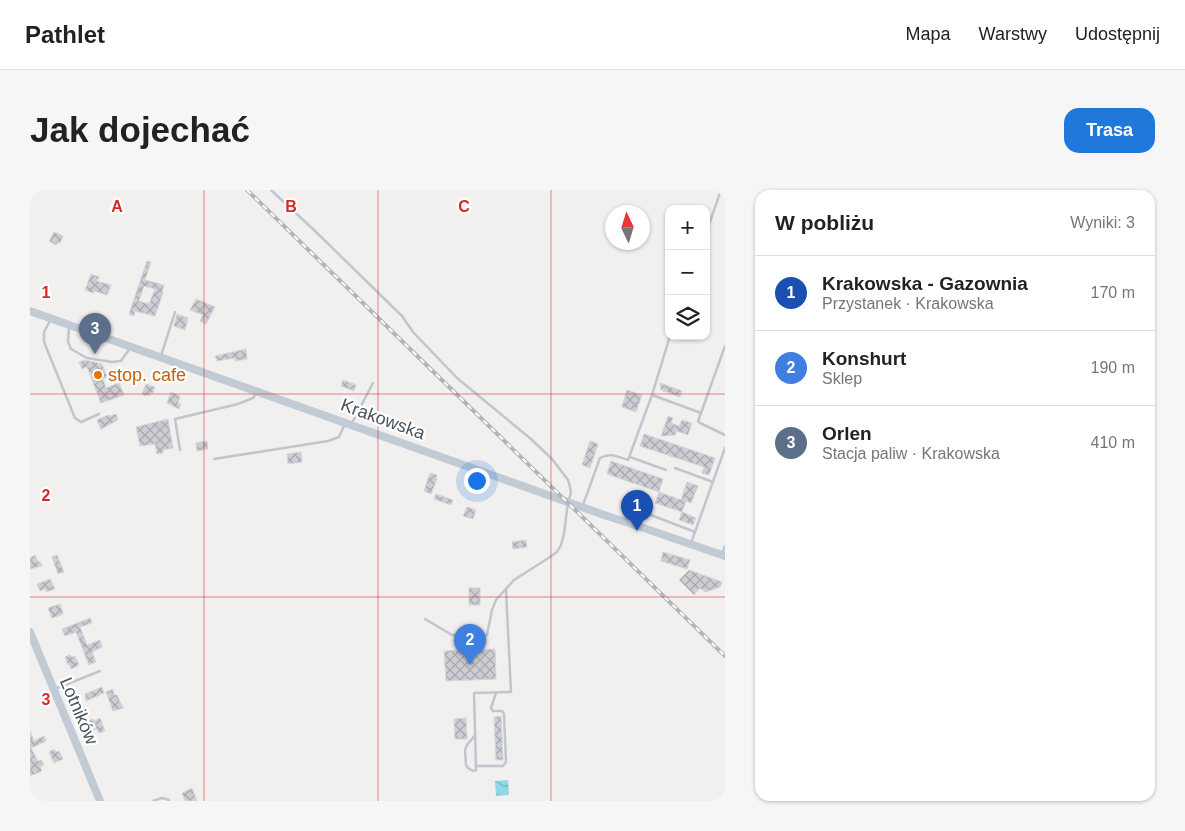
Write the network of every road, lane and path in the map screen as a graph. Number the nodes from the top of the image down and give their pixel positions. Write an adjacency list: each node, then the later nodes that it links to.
1 (271, 190): 28 (lane)
2 (721, 191): 3 (lane); 4 (lane)
3 (725, 193)
4 (710, 222)
5 (30, 311): 7 (main road, Krakowska)
6 (175, 312): 13 (lane)
7 (51, 318): 8 (main road, Krakowska); 18 (lane)
8 (70, 324): 10 (main road, Krakowska); 10 (lane)
9 (669, 340): 16 (lane)
10 (131, 346): 13 (main road, Krakowska)
11 (725, 346): 12 (lane)
12 (723, 356): 17 (lane)
13 (161, 357): 15 (main road, Krakowska)
14 (373, 383): 19 (lane)
15 (258, 392): 19 (main road, Krakowska); 22 (lane)
16 (652, 395): 17 (lane); 23 (lane)
17 (701, 413): 20 (lane)
18 (99, 414)
19 (348, 423): 24 (lane); 28 (main road, Krakowska)
20 (725, 435)
21 (725, 448): 27 (lane)
22 (180, 450)
23 (629, 457): 26 (lane); 29 (lane)
24 (214, 459)
25 (675, 468): 27 (lane)
26 (666, 470)
27 (713, 482): 31 (lane)
28 (568, 502): 29 (main road, Krakowska); 35 (lane)
29 (582, 507): 32 (main road, Krakowska)
30 (643, 512): 31 (lane)
31 (695, 532): 32 (lane)
32 (690, 544): 34 (main road, Krakowska)
33 (725, 546): 34 (lane)
34 (723, 556)
35 (506, 589): 36 (lane); 40 (lane)
36 (425, 619)
37 (30, 632): 39 (main road, Lotników)
38 (100, 670): 39 (lane)
39 (54, 689): 43 (main road, Lotników)
40 (496, 692): 41 (lane); 42 (lane)
41 (476, 735): 42 (lane); 42 (lane)
42 (476, 766)
43 (100, 801)
44 (154, 801): 45 (lane)
45 (169, 801)

